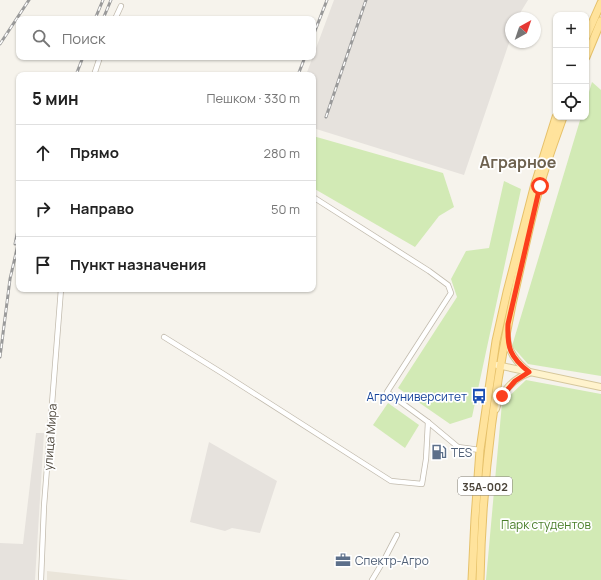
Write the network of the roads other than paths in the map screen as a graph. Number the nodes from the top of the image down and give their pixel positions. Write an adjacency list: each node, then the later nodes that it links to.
1 (601, 3): 5 (main road)
2 (121, 6): 3 (street)
3 (116, 16)
4 (601, 21): 6 (main road)
5 (589, 30)
6 (589, 50)
7 (99, 60): 8 (street)
8 (95, 72)
9 (555, 120): 15 (main road, 35А-002)
10 (562, 120): 13 (main road, 35А-002)
11 (316, 199): 19 (street)
12 (61, 292): 23 (street, улица Мира)
13 (508, 324): 16 (main road, 35А-002); 17 (street)
14 (164, 337): 19 (street)
15 (492, 364): 16 (street); 21 (main road, 35А-002)
16 (500, 366): 17 (street); 20 (main road, 35А-002)
17 (529, 372): 18 (street); 20 (street)
18 (601, 387)
19 (428, 422): 21 (street)
20 (491, 423): 26 (main road, 35А-002)
21 (480, 450): 25 (main road, 35А-002)
22 (397, 535): 24 (street)
23 (40, 580)
24 (372, 580)
25 (472, 580)
26 (480, 580)

